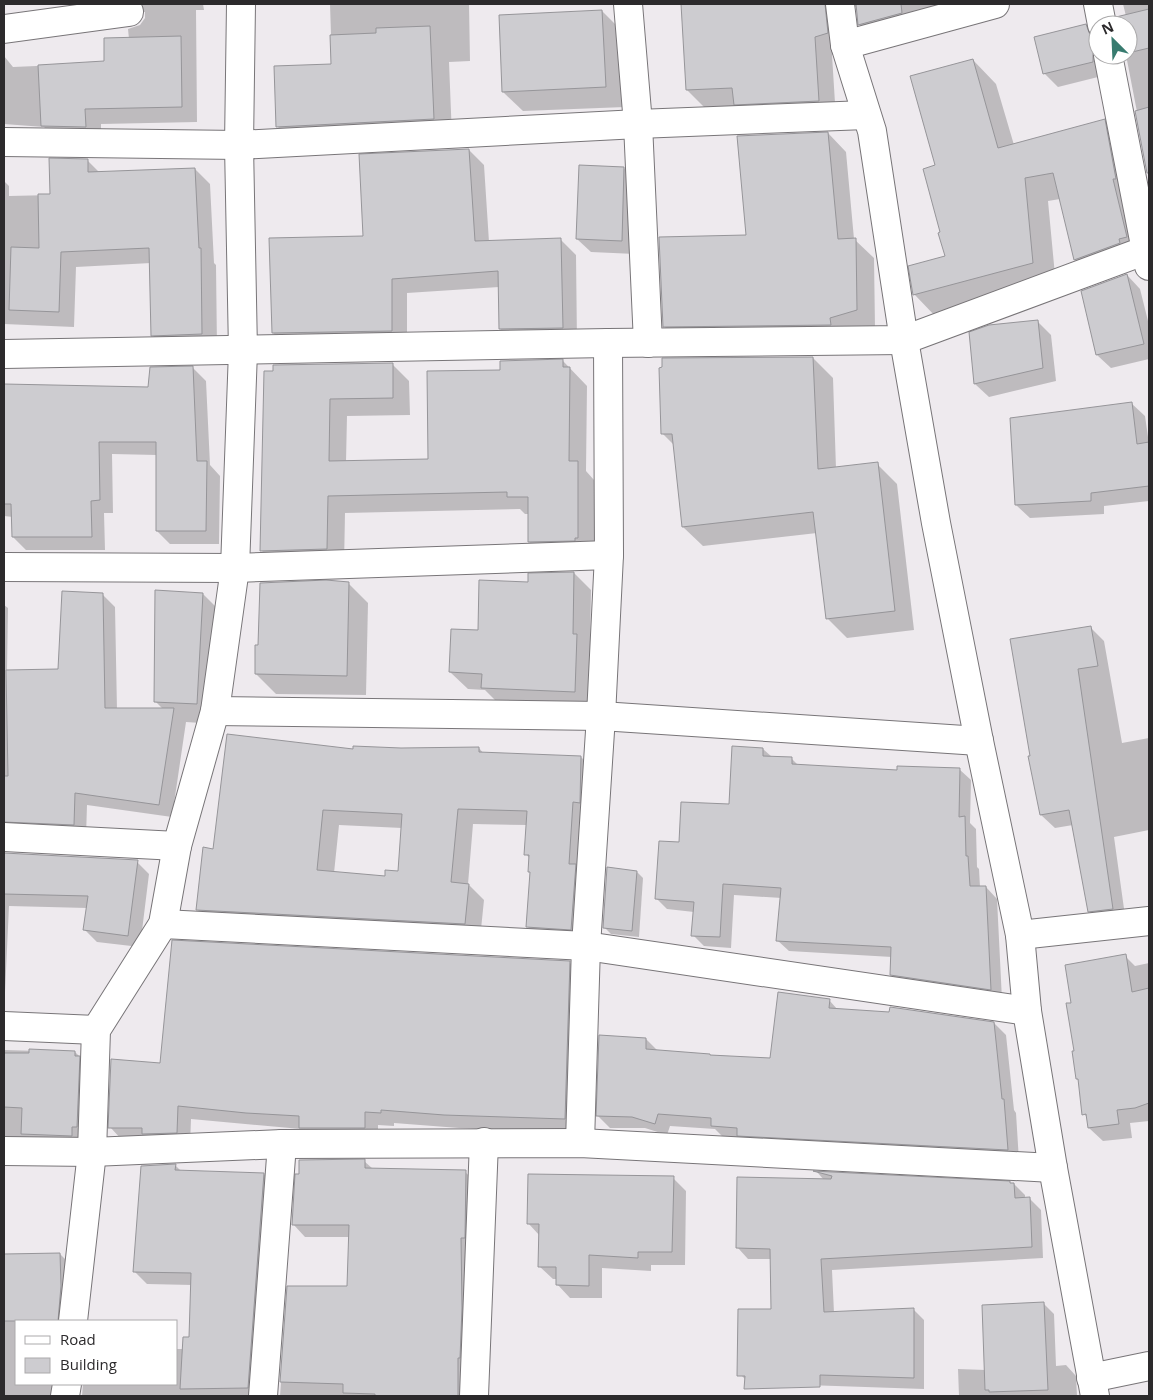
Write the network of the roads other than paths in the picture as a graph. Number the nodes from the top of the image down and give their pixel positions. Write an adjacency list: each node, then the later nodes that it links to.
1 (241, 4): 12 (street)
2 (628, 4): 10 (street)
3 (840, 4): 7 (street)
4 (995, 4): 7 (street)
5 (129, 12): 6 (street)
6 (4, 29)
7 (845, 45): 9 (street)
8 (1110, 65): 13 (street)
9 (866, 115): 10 (street); 14 (street)
10 (638, 124): 12 (street); 16 (street)
11 (4, 142): 12 (street)
12 (239, 145): 17 (street)
13 (1148, 255): 14 (street)
14 (904, 340): 16 (street); 24 (street)
15 (608, 343): 16 (street); 17 (street); 19 (street)
16 (648, 344)
17 (243, 351): 18 (street); 21 (street)
18 (4, 354)
19 (609, 555): 21 (street); 23 (street)
20 (4, 567): 21 (street)
21 (235, 568): 22 (street)
22 (215, 711): 23 (street); 26 (street)
23 (601, 716): 24 (street); 30 (street)
24 (979, 741): 29 (street)
25 (4, 836): 26 (street)
26 (177, 846): 28 (street)
27 (1149, 921): 29 (street)
28 (163, 924): 30 (street); 33 (street)
29 (1020, 935): 31 (street)
30 (586, 946): 31 (street); 35 (street)
31 (1027, 1011): 39 (street)
32 (4, 1026): 33 (street)
33 (96, 1030): 38 (street)
34 (484, 1142): 35 (street); 36 (street); 44 (street)
35 (580, 1142): 39 (street)
36 (282, 1144): 38 (street); 43 (street)
37 (4, 1151): 38 (street)
38 (92, 1152): 40 (street)
39 (1054, 1168): 42 (street)
40 (74, 1320)
41 (1149, 1366): 42 (street)
42 (1093, 1387)
43 (263, 1396)
44 (474, 1396)

